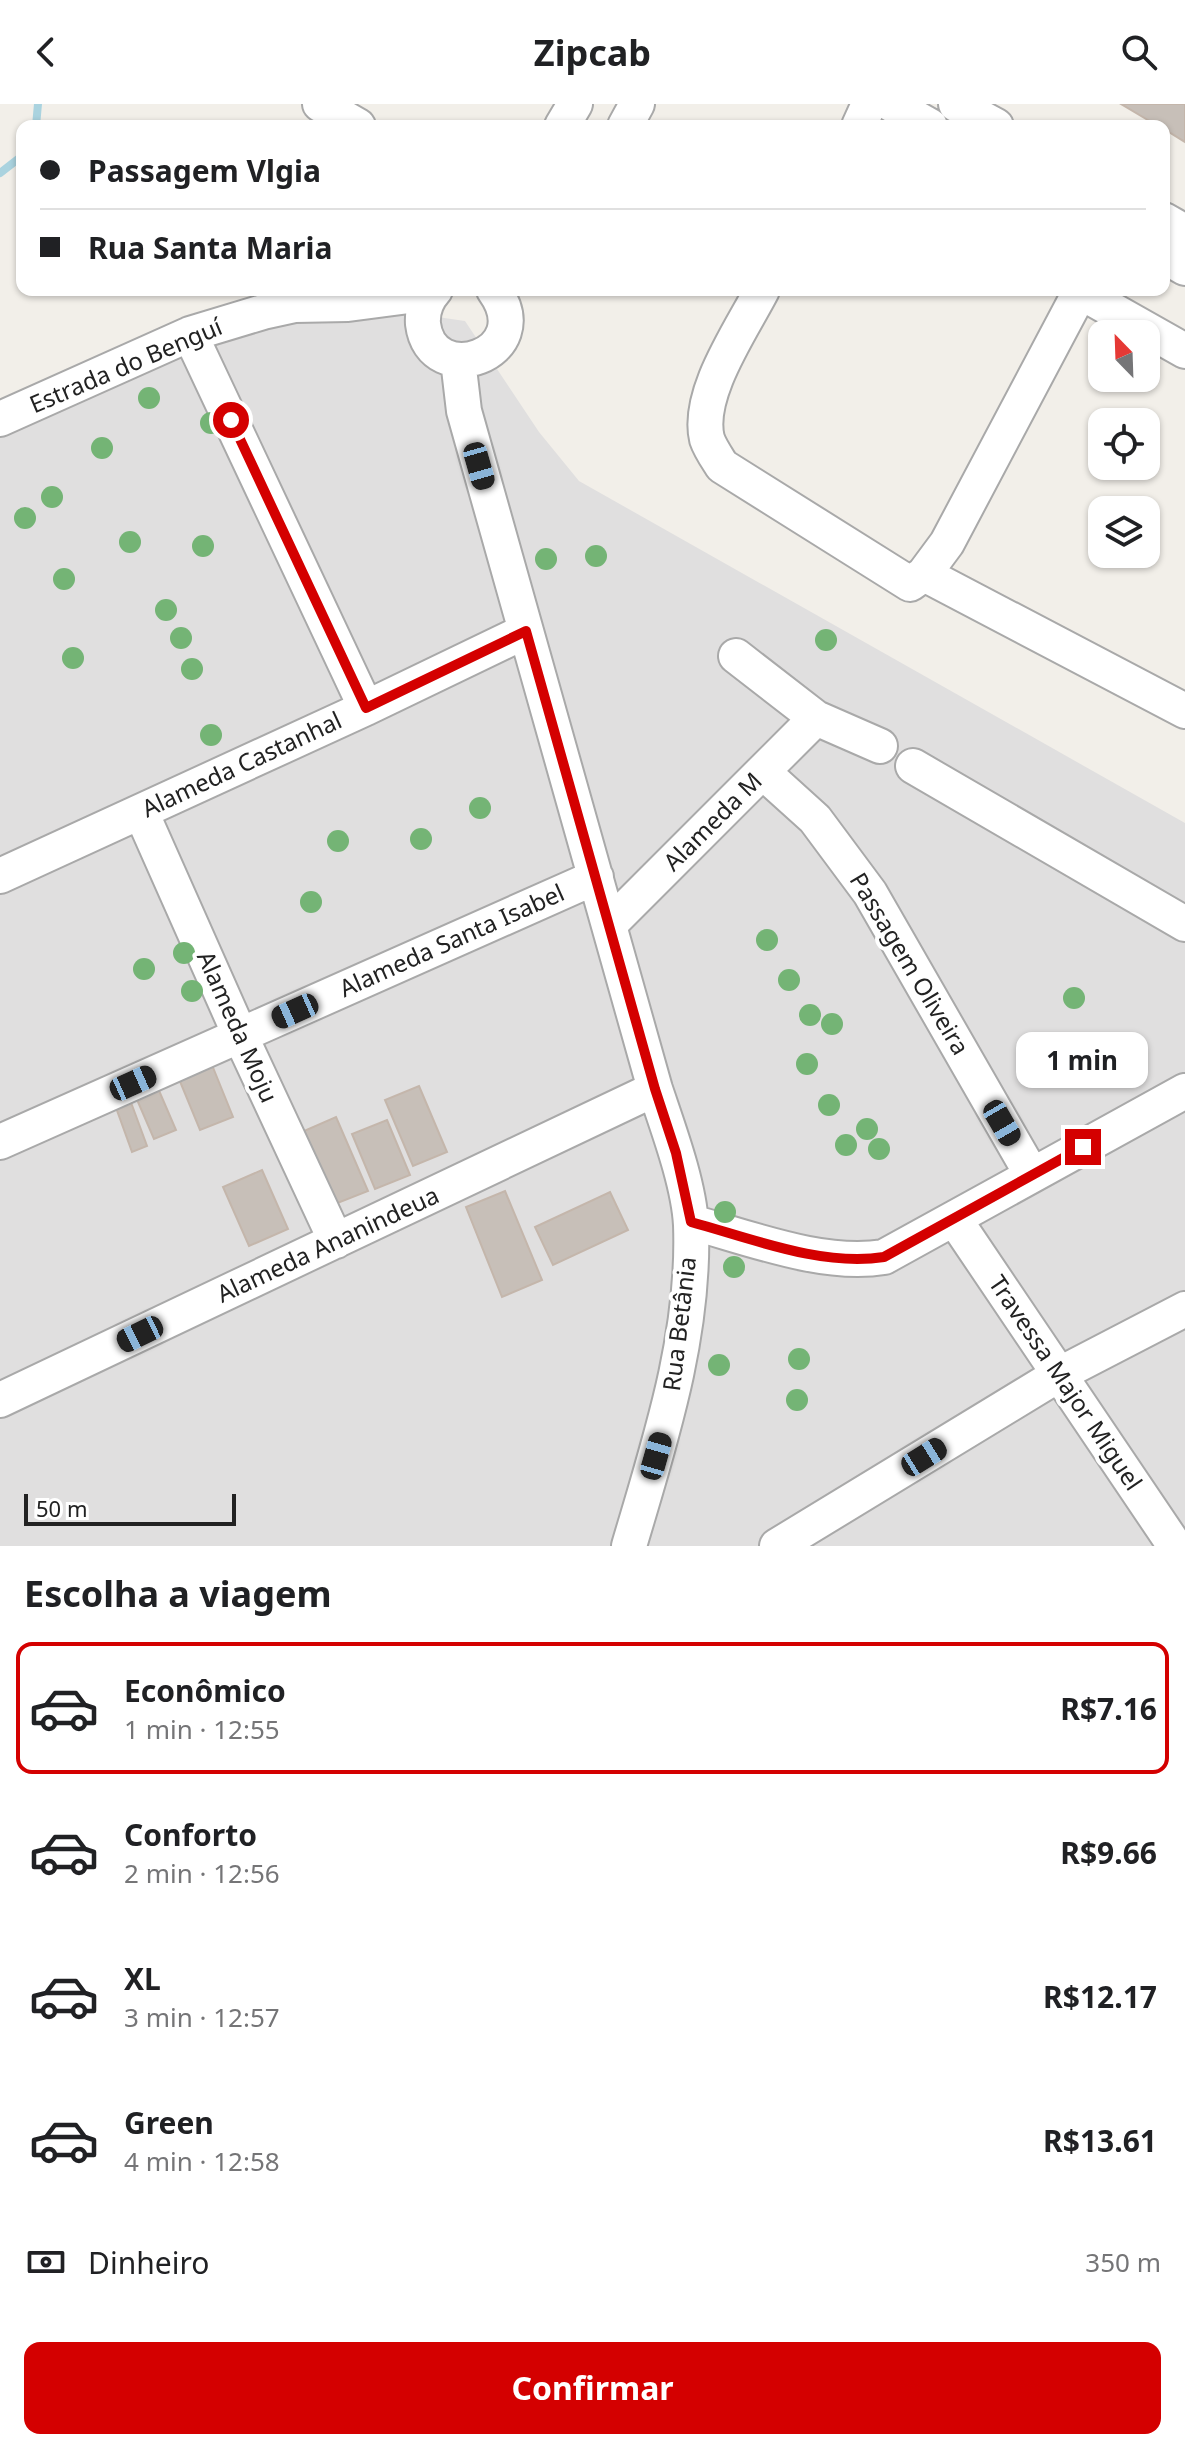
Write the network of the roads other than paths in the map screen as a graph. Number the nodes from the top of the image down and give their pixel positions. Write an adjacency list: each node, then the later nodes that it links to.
1 (320, 104): 4 (street)
2 (891, 104): 5 (street)
3 (956, 104): 6 (street)
4 (348, 120)
5 (919, 120)
6 (985, 120)
7 (401, 296): 14 (street, Estrada do Benguí)
8 (431, 296): 16 (street)
9 (498, 296): 15 (street)
10 (523, 296): 15 (street)
11 (759, 296): 21 (street)
12 (1075, 296): 21 (street)
13 (1087, 296): 18 (street)
14 (348, 304): 16 (street, Estrada do Benguí); 17 (street, Estrada do Benguí)
15 (505, 327): 19 (street)
16 (424, 333): 19 (street, Estrada do Benguí)
17 (190, 334): 20 (street, Estrada do Benguí); 24 (street)
18 (1185, 351)
19 (458, 360): 22 (street, Rua Betânia)
20 (0, 419)
21 (924, 574): 25 (street)
22 (526, 631): 24 (street, Alameda Castanhal); 32 (street, Rua Betânia)
23 (736, 656): 26 (street)
24 (366, 708): 30 (street, Alameda Castanhal)
25 (1185, 711)
26 (816, 718): 27 (street); 29 (street, Alameda M)
27 (880, 746)
28 (913, 766): 34 (street)
29 (763, 772): 33 (street, Alameda M); 39 (street, Passagem Oliveira)
30 (141, 812): 31 (street, Alameda Castanhal); 35 (street, Alameda Moju)
31 (0, 876)
32 (596, 877): 33 (street, Rua Betânia); 35 (street, Alameda Santa Isabel)
33 (610, 924): 36 (street, Rua Betânia)
34 (1185, 924)
35 (240, 1035): 38 (street, Alameda Santa Isabel); 42 (street, Alameda Moju)
36 (655, 1089): 41 (street, Rua Betânia); 42 (street, Alameda Ananindeua)
37 (1185, 1091): 39 (street)
38 (0, 1142)
39 (1032, 1175): 40 (street)
40 (955, 1220): 41 (street); 44 (street, Travessa Major Miguel)
41 (691, 1222): 46 (street, Rua Betânia)
42 (336, 1241): 45 (street, Alameda Ananindeua)
43 (1185, 1309): 44 (street)
44 (1058, 1375): 47 (street); 48 (street, Travessa Major Miguel)
45 (0, 1400)
46 (629, 1546)
47 (777, 1546)
48 (1175, 1546)

